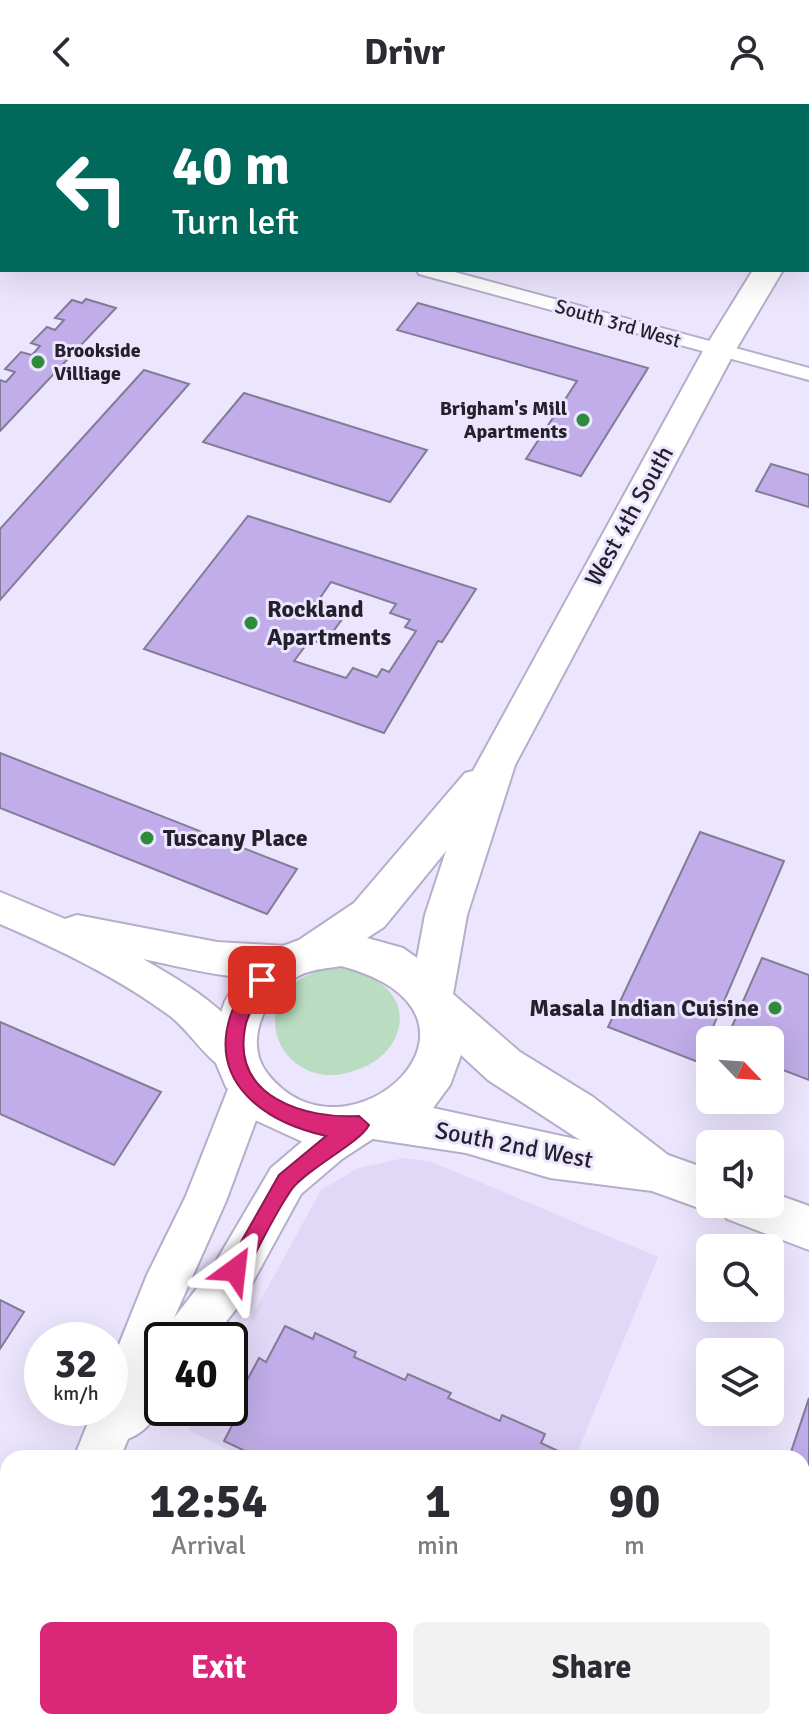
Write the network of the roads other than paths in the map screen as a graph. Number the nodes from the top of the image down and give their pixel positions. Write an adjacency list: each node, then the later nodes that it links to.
1 (433, 272): 3 (street, South 3rd West)
2 (767, 272): 3 (main road, West 4th South)
3 (719, 351): 4 (street, South 3rd West); 5 (main road, West 4th South)
4 (809, 374)
5 (495, 765): 8 (main road, West 4th South); 9 (main road, West 4th South)
6 (0, 907): 7 (street)
7 (35, 922): 8 (street); 10 (street)
8 (300, 958): 9 (main road); 10 (main road)
9 (434, 1001): 11 (main road); 12 (main road, South 2nd West)
10 (243, 1071): 11 (main road); 18 (street)
11 (367, 1123): 12 (main road, South 2nd West); 16 (street)
12 (652, 1170): 13 (main road, South 2nd West)
13 (696, 1186)
14 (782, 1218): 15 (main road)
15 (809, 1228)
16 (199, 1322)
17 (144, 1394): 19 (street)
18 (99, 1450)
19 (102, 1450)

